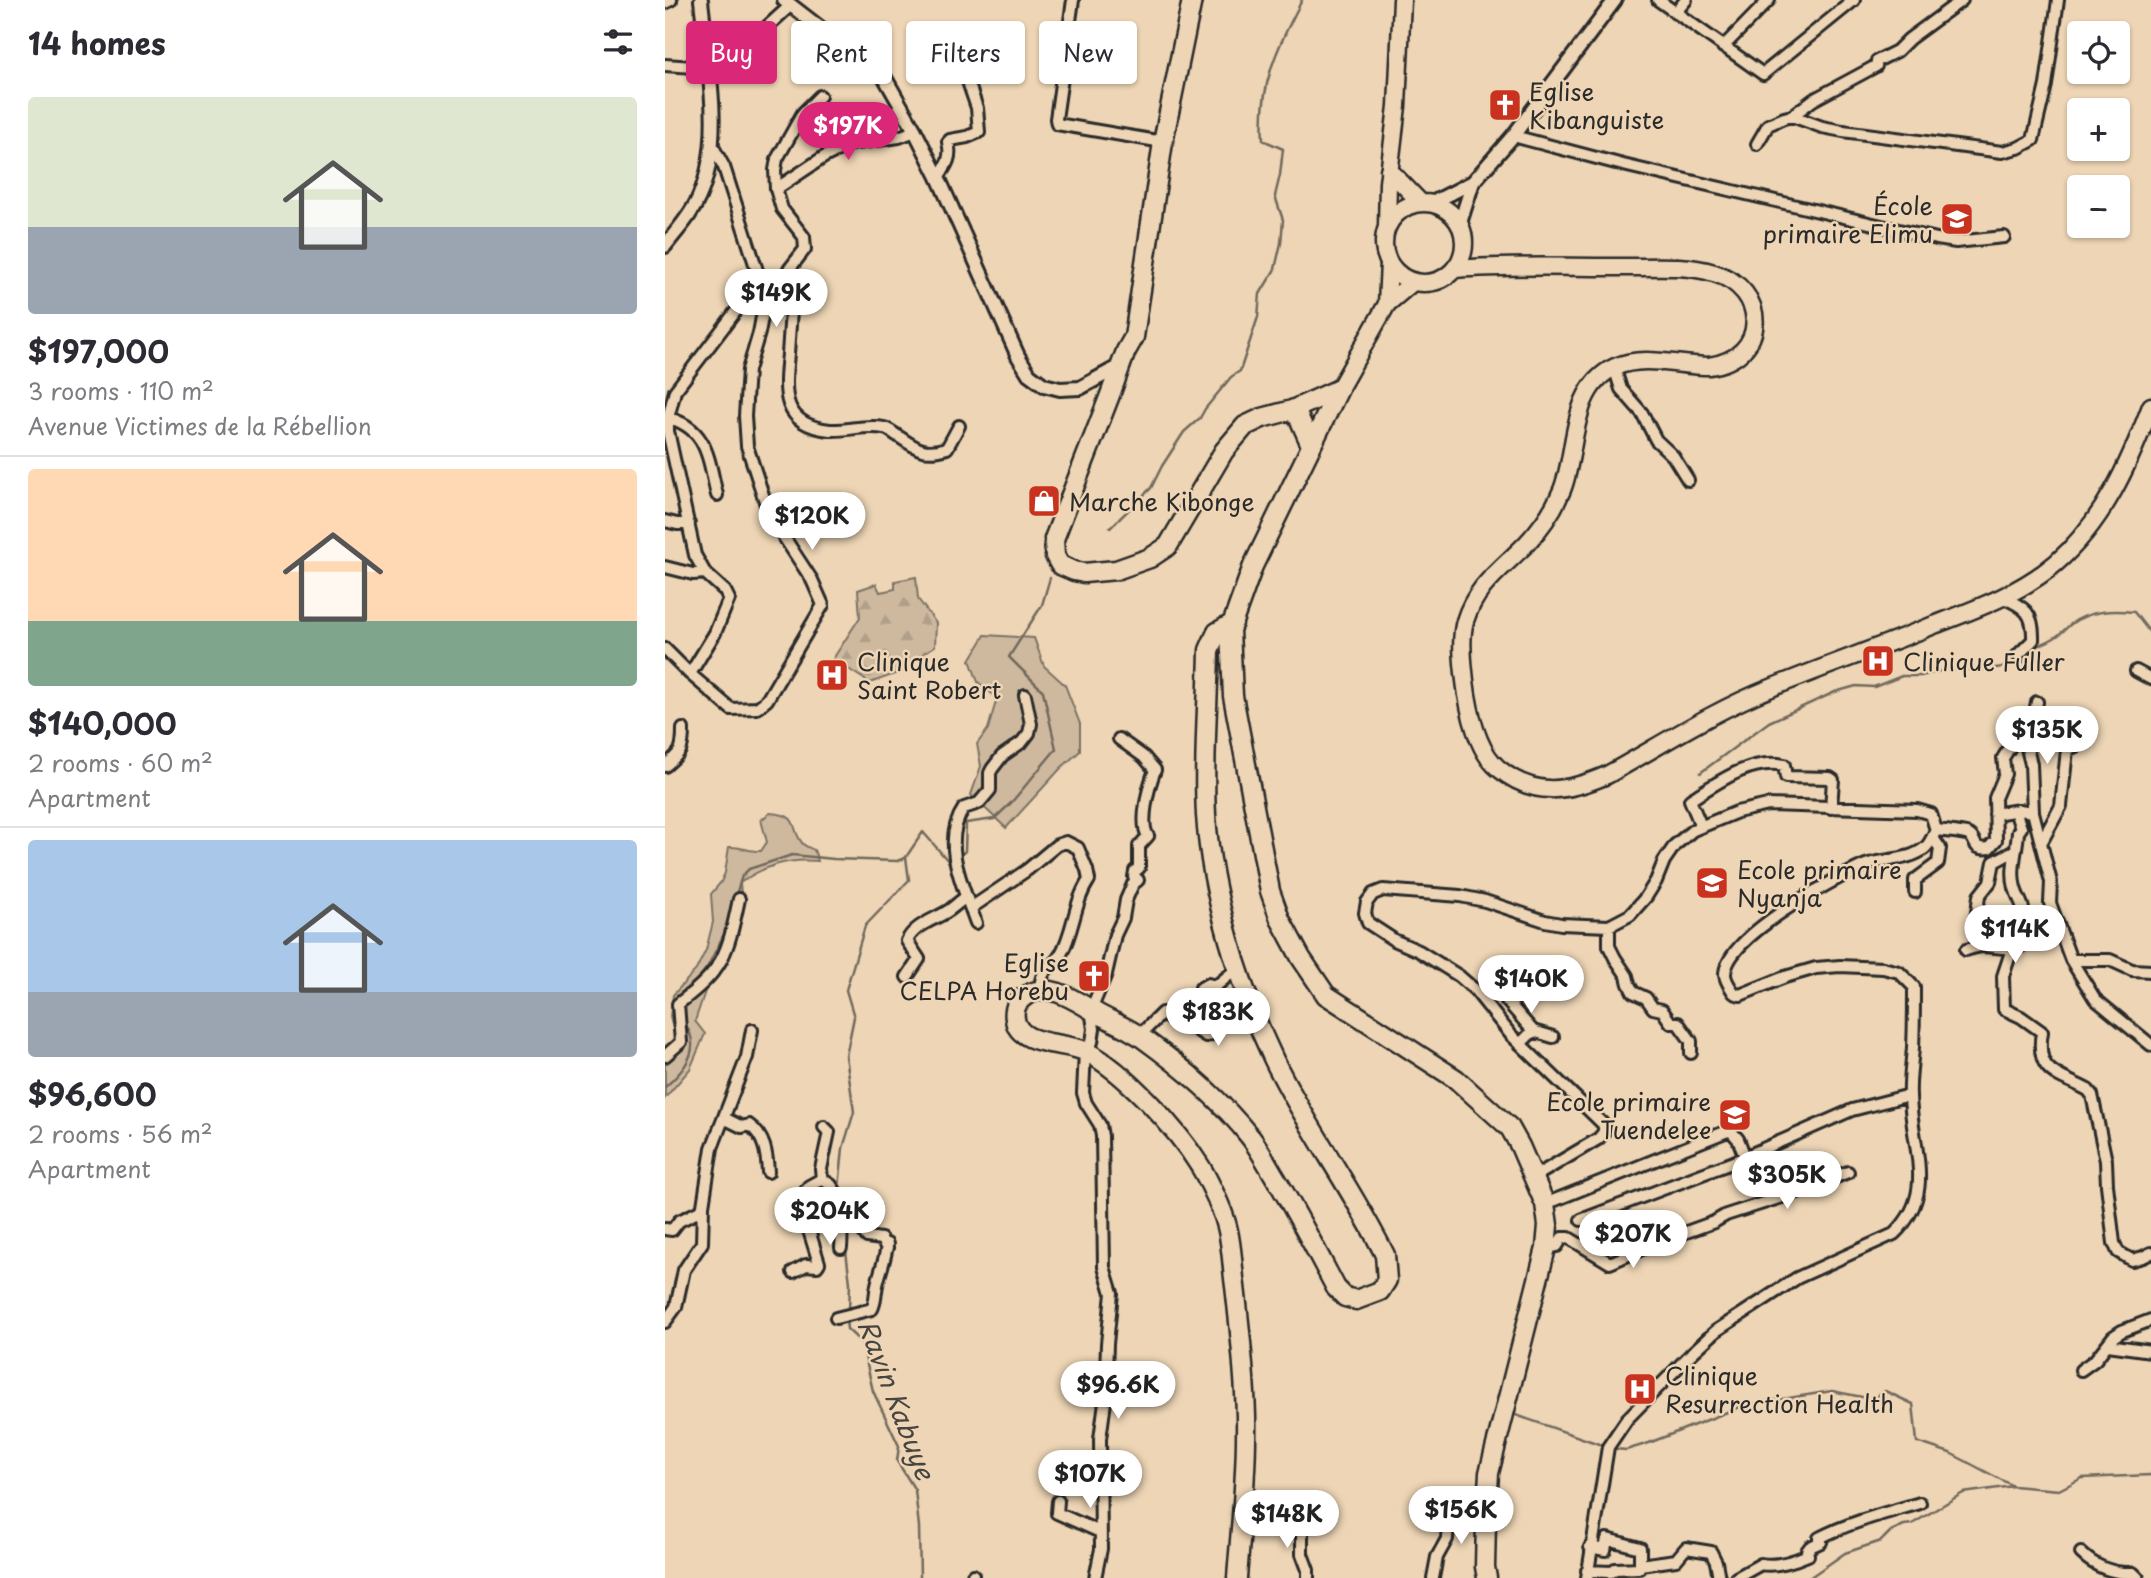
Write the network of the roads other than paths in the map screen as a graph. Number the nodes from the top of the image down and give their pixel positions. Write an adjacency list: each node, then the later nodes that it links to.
1 (671, 0): 13 (street)
2 (701, 0): 16 (street)
3 (1073, 0): 27 (street)
4 (1192, 0): 27 (highway)
5 (1402, 0): 30 (main road)
6 (1615, 0): 26 (street)
7 (1658, 0): 15 (street)
8 (1686, 0): 15 (street)
9 (1769, 0): 18 (street)
10 (1854, 0): 18 (street)
11 (1962, 0): 24 (street)
12 (2058, 0): 24 (street)
13 (665, 3)
14 (787, 3): 17 (street); 25 (street)
15 (1675, 13): 18 (street)
16 (703, 21)
17 (771, 21)
18 (1723, 47)
19 (686, 64): 20 (street)
20 (665, 65)
21 (708, 84): 29 (street)
22 (969, 84): 31 (street)
23 (820, 96): 33 (street)
24 (1792, 117): 28 (street)
25 (915, 131): 31 (street); 33 (street)
26 (1513, 136): 32 (street); 37 (street)
27 (1163, 142): 47 (highway)
28 (1757, 144)
29 (712, 145): 39 (street); 45 (street)
30 (1389, 170): 34 (main road); 36 (main road)
31 (938, 177): 47 (street)
32 (1473, 182): 34 (street); 35 (street)
33 (776, 189): 43 (street)
34 (1426, 203): 35 (main road); 36 (main road)
35 (1460, 223): 38 (main road)
36 (1387, 226): 40 (main road)
37 (2004, 237)
38 (1465, 245): 41 (main road); 42 (main road)
39 (665, 246)
40 (1389, 262): 44 (main road); 46 (main road)
41 (1496, 265): 42 (main road); 48 (main road)
42 (1456, 269): 44 (main road)
43 (776, 282): 45 (street); 53 (street)
44 (1413, 282): 46 (main road)
45 (761, 283): 52 (street); 67 (street)
46 (1387, 304): 49 (main road)
47 (1120, 366): 51 (highway)
48 (1614, 367): 56 (street); 62 (main road)
49 (1339, 388): 51 (highway); 54 (highway)
50 (2151, 406): 62 (main road)
51 (1292, 410): 54 (highway)
52 (666, 418): 55 (street); 57 (street)
53 (959, 426)
54 (1311, 445): 63 (highway)
55 (670, 466): 59 (street)
56 (1688, 480)
57 (717, 495)
58 (665, 521): 59 (street)
59 (689, 524): 61 (street)
60 (665, 567): 61 (street)
61 (705, 573): 67 (street)
62 (2002, 597): 65 (street)
63 (1233, 623): 95 (highway); 116 (highway)
64 (665, 649): 67 (street)
65 (2018, 655)
66 (2136, 671): 68 (street)
67 (690, 674)
68 (2151, 678)
69 (1025, 695): 85 (street)
70 (2036, 702): 72 (street)
71 (683, 729): 75 (street)
72 (2022, 729): 78 (street); 79 (street)
73 (1119, 739): 100 (street)
74 (2082, 743): 82 (street)
75 (665, 766)
76 (1831, 808): 80 (street); 80 (street); 81 (street)
77 (2015, 811): 78 (street); 79 (street); 83 (street)
78 (2033, 812): 82 (street)
79 (1995, 814): 81 (street)
80 (1701, 826): 90 (street)
81 (1934, 834): 84 (street); 110 (street)
82 (2041, 843): 94 (street)
83 (2016, 850): 88 (street); 92 (street)
84 (1915, 892)
85 (966, 897): 87 (street); 97 (street)
86 (739, 899): 109 (street)
87 (971, 908): 89 (street); 98 (street)
88 (2024, 919)
89 (977, 923)
90 (1609, 926): 105 (street); 108 (street)
91 (2030, 936): 92 (street)
92 (2017, 948): 93 (street); 125 (street)
93 (1966, 950)
94 (2071, 960): 96 (street); 106 (street)
95 (1240, 971): 103 (street); 103 (highway)
96 (2151, 971)
97 (907, 977)
98 (1040, 991): 100 (highway); 107 (highway)
99 (1507, 1001): 102 (street)
100 (1091, 1010): 103 (highway); 107 (street)
101 (752, 1030): 111 (street)
102 (1533, 1031): 104 (street); 105 (street)
103 (1139, 1036)
104 (1553, 1037)
105 (1520, 1044): 116 (street)
106 (2151, 1045)
107 (1085, 1051): 137 (street); 143 (highway)
108 (1691, 1053)
109 (665, 1056)
110 (1910, 1095): 113 (street); 138 (street)
111 (724, 1121): 114 (street); 120 (street)
112 (824, 1127): 117 (street)
113 (1745, 1157): 119 (street); 121 (street)
114 (768, 1172)
115 (1849, 1172): 124 (street)
116 (1534, 1177): 119 (highway)
117 (822, 1179): 118 (street); 127 (street)
118 (803, 1195): 123 (street); 126 (street)
119 (1545, 1204): 124 (highway)
120 (702, 1210): 122 (street); 129 (street)
121 (1581, 1220)
122 (665, 1229)
123 (841, 1248)
124 (1546, 1248): 135 (highway)
125 (2151, 1253)
126 (793, 1272)
127 (836, 1318)
128 (2151, 1320): 130 (street)
129 (665, 1322)
130 (2108, 1345): 131 (street); 132 (street)
131 (2151, 1351)
132 (2081, 1370)
133 (1058, 1501): 137 (street)
134 (1920, 1503): 148 (street)
135 (1486, 1521): 145 (street); 146 (highway)
136 (1302, 1525): 144 (street)
137 (1100, 1532): 142 (street)
138 (1590, 1547): 140 (street); 141 (street)
139 (2081, 1553): 149 (street)
140 (1640, 1565): 141 (street); 147 (street)
141 (1587, 1575)
142 (1095, 1578)
143 (1237, 1578)
144 (1308, 1578)
145 (1433, 1578)
146 (1487, 1578)
147 (1719, 1578)
148 (1736, 1578)
149 (2138, 1578)

